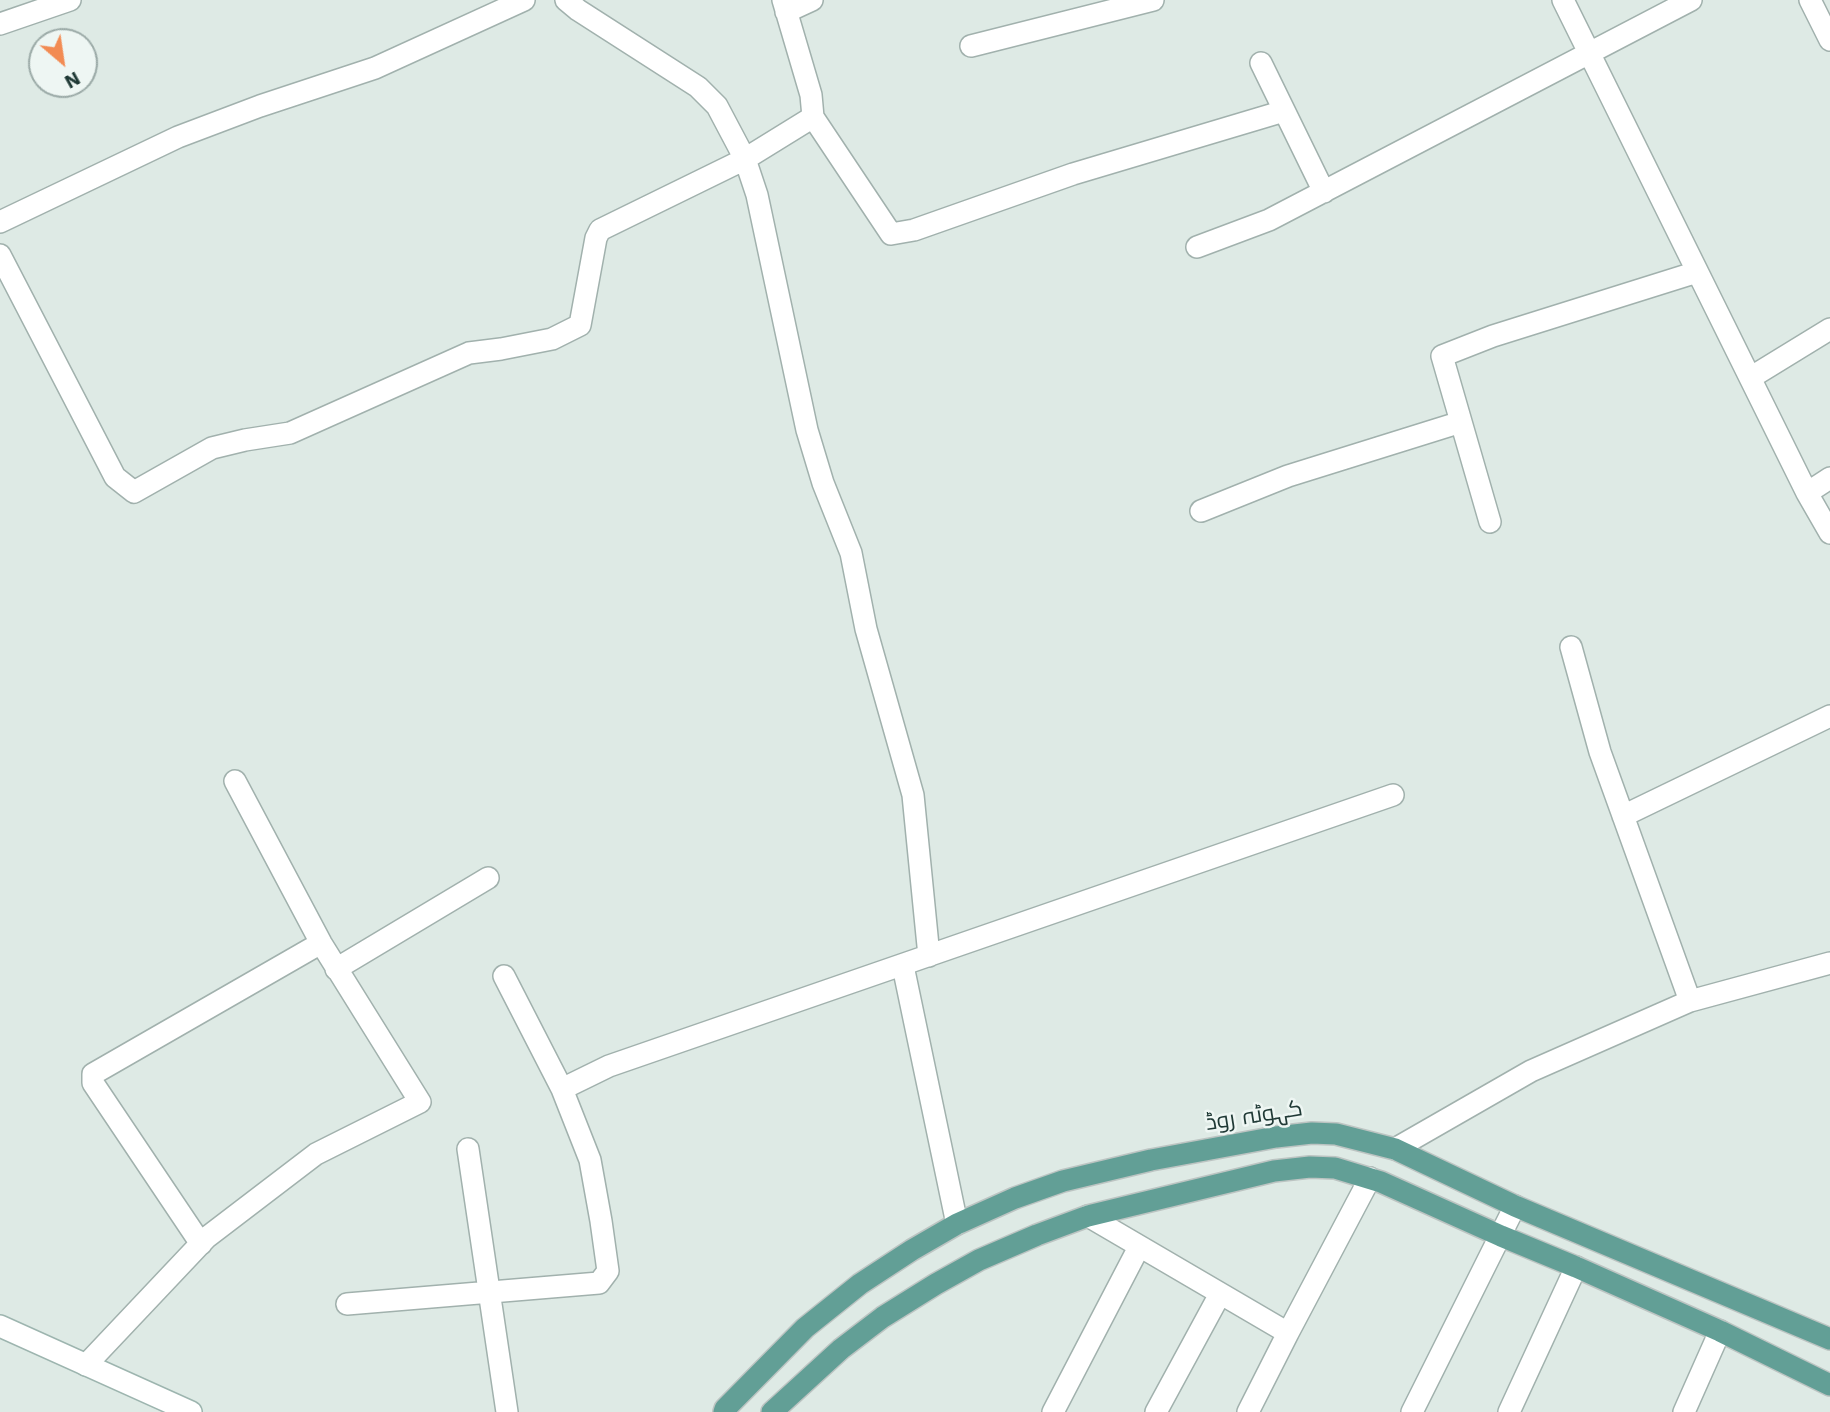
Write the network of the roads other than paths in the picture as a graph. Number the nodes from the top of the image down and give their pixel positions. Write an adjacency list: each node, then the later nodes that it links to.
1 (70, 0): 10 (street)
2 (524, 0): 19 (street)
3 (566, 0): 17 (street)
4 (812, 0): 9 (street)
5 (1153, 0): 12 (street)
6 (1563, 0): 13 (street)
7 (1690, 0): 13 (street)
8 (1811, 0): 11 (street)
9 (785, 6): 16 (street)
10 (0, 24)
11 (1830, 40)
12 (971, 46)
13 (1589, 53): 18 (street); 22 (street)
14 (1261, 63): 15 (street)
15 (1284, 111): 16 (street); 18 (street)
16 (813, 117): 17 (street)
17 (746, 159): 21 (street); 38 (street)
18 (1324, 192): 20 (street)
19 (0, 222)
20 (1197, 247)
21 (0, 255)
22 (1697, 272): 24 (street); 25 (street)
23 (1830, 329): 24 (street)
24 (1750, 378): 27 (street)
25 (1461, 422): 28 (street); 29 (street)
26 (1830, 478): 27 (street)
27 (1807, 493): 30 (street)
28 (1201, 511)
29 (1490, 522)
30 (1830, 533)
31 (1571, 647): 35 (street)
32 (1830, 716): 35 (street)
33 (235, 781): 37 (street)
34 (1393, 795): 38 (street)
35 (1623, 816): 43 (street)
36 (488, 878): 41 (street)
37 (321, 943): 41 (street); 52 (street)
38 (929, 956): 40 (street)
39 (1830, 963): 43 (street)
40 (903, 965): 44 (street); 50 (street)
41 (337, 969): 52 (street)
42 (505, 976): 44 (street)
43 (1690, 1001): 46 (street)
44 (562, 1089): 55 (street)
45 (468, 1149): 55 (street)
46 (1395, 1149): 48 (main road, کہوٹہ روڈ); 50 (main road, کہوٹہ روڈ)
47 (1370, 1178): 49 (main road); 51 (main road); 60 (street)
48 (1515, 1206): 51 (street); 61 (main road, کہوٹہ روڈ)
49 (1088, 1216): 53 (street); 67 (main road)
50 (957, 1224): 66 (main road, کہوٹہ روڈ)
51 (1501, 1236): 54 (main road); 71 (street)
52 (201, 1244): 62 (street)
53 (1139, 1247): 56 (street); 68 (street)
54 (1576, 1267): 59 (main road); 72 (street)
55 (490, 1292): 57 (street); 65 (street)
56 (1220, 1294): 60 (street); 69 (street)
57 (347, 1304)
58 (0, 1326): 62 (street)
59 (1720, 1331): 63 (main road); 73 (street)
60 (1289, 1333): 70 (street)
61 (1830, 1339)
62 (86, 1365): 64 (street)
63 (1830, 1385)
64 (191, 1412)
65 (507, 1412)
66 (724, 1412)
67 (772, 1412)
68 (1053, 1412)
69 (1156, 1412)
70 (1248, 1412)
71 (1412, 1412)
72 (1509, 1412)
73 (1684, 1412)

